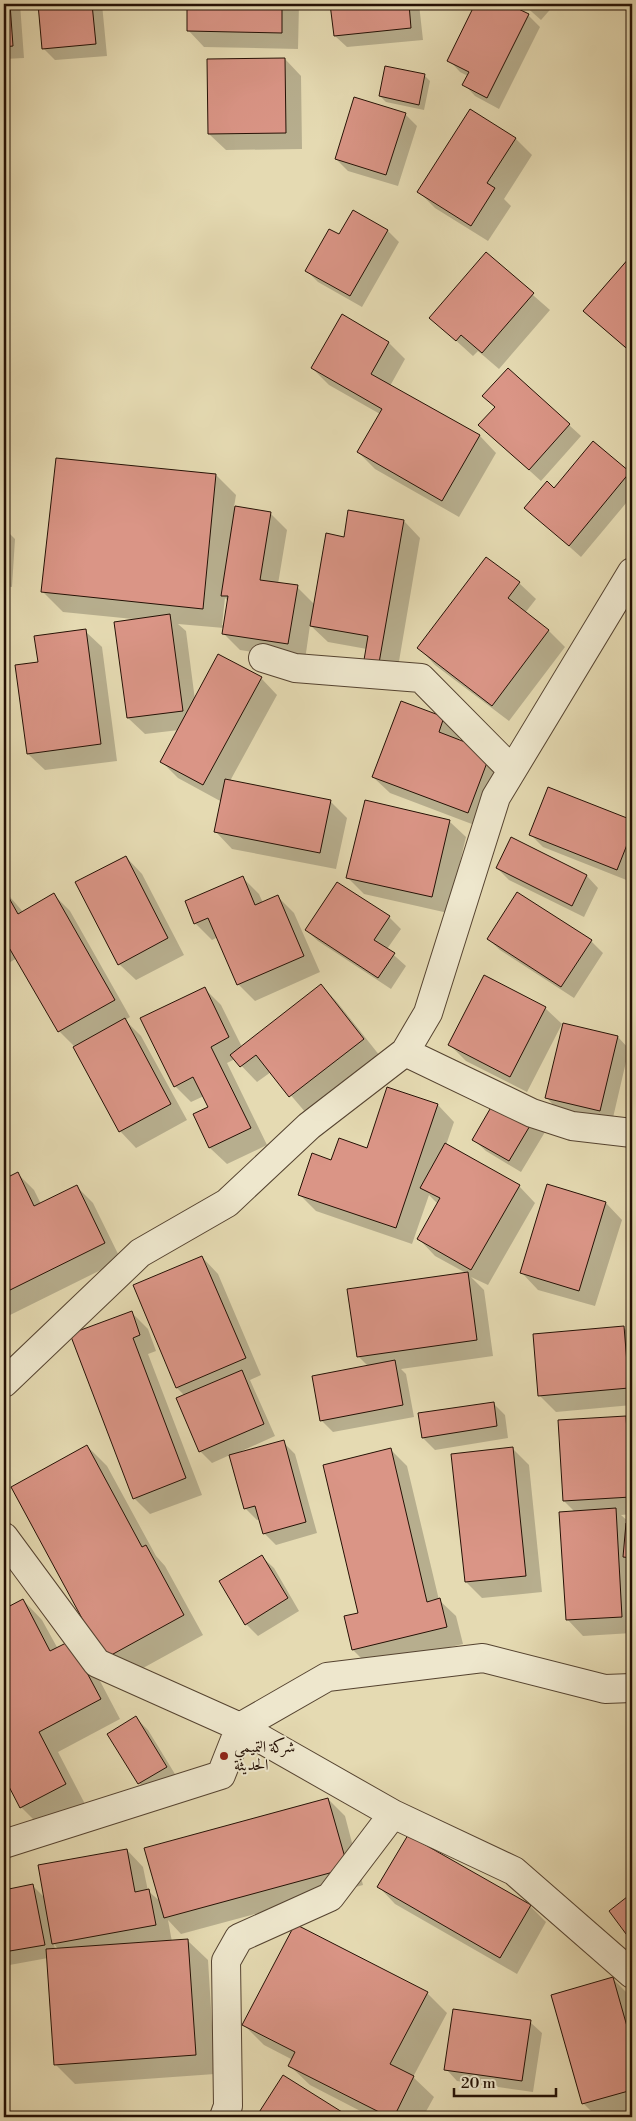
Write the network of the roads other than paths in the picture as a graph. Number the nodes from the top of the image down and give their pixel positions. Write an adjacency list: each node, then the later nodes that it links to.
1 (632, 572): 3 (street)
2 (262, 658): 3 (street)
3 (511, 769): 4 (street)
4 (405, 1052): 5 (street); 6 (street)
5 (632, 1133)
6 (4, 1383)
7 (4, 1537): 9 (street)
8 (632, 1688): 9 (street)
9 (240, 1727): 10 (street); 11 (street)
10 (393, 1814): 12 (street); 13 (street)
11 (4, 1844)
12 (632, 1974)
13 (224, 2117)

